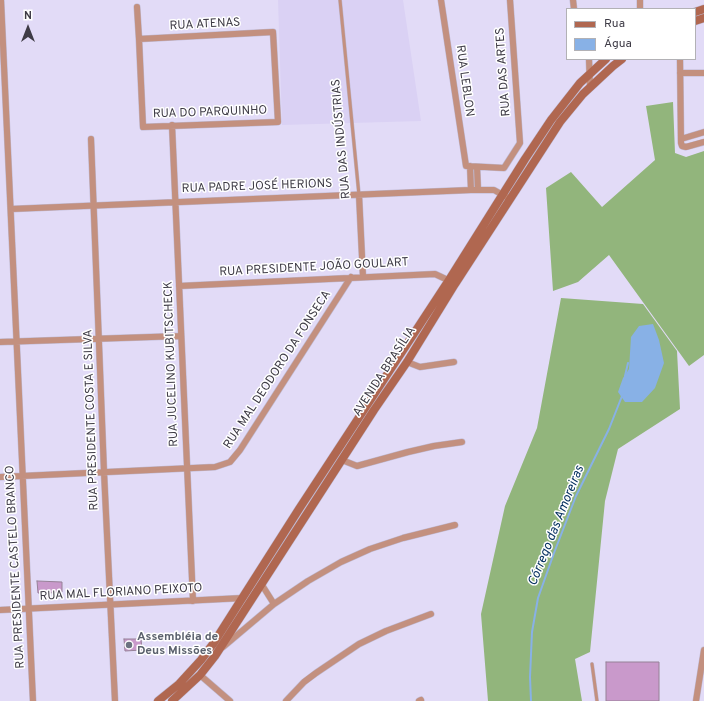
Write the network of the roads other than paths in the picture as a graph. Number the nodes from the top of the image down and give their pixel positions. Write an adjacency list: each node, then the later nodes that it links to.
1 (1, 0): 22 (street, RUA PRESIDENTE CASTELO BRANCO)
2 (340, 0): 27 (lane, RUA DAS INDÚSTRIAS)
3 (441, 0): 24 (street, RUA LEBLON)
4 (510, 0): 25 (street, RUA DAS ARTES)
5 (137, 7): 6 (street)
6 (139, 39): 16 (street, RUA ATENAS); 17 (street, RUA DO PARQUINHO)
7 (589, 60): 11 (street)
8 (621, 60): 14 (main road, AVENIDA BRASÍLIA)
9 (680, 60): 12 (street)
10 (598, 62): 11 (main road, AVENIDA BRASÍLIA); 14 (street)
11 (590, 73): 15 (street); 28 (main road, AVENIDA BRASÍLIA)
12 (680, 73): 13 (street); 20 (street)
13 (704, 73)
14 (599, 79): 15 (main road, AVENIDA BRASÍLIA)
15 (590, 87): 28 (main road, AVENIDA BRASÍLIA)
16 (278, 122): 17 (street, RUA DO PARQUINHO)
17 (172, 125): 29 (street, RUA JUCELINO KUBITSCHECK)
18 (704, 132): 20 (street)
19 (91, 139): 30 (street, RUA PRESIDENTE COSTA E SILVA)
20 (681, 139): 23 (street)
21 (0, 141): 22 (street)
22 (8, 141): 31 (street, RUA PRESIDENTE CASTELO BRANCO)
23 (704, 142)
24 (468, 166): 25 (street); 26 (street, RUA LEBLON)
25 (477, 166): 26 (street)
26 (474, 190): 27 (street, RUA PADRE JOSÉ HERIONS); 28 (street, RUA PADRE JOSÉ HERIONS)
27 (358, 194): 29 (street, RUA PADRE JOSÉ HERIONS); 33 (street, RUA DAS INDÚSTRIAS)
28 (506, 197): 34 (main road, AVENIDA BRASÍLIA)
29 (175, 202): 30 (street, RUA PADRE JOSÉ HERIONS); 35 (street, RUA JUCELINO KUBITSCHECK)
30 (94, 206): 31 (street, RUA PADRE JOSÉ HERIONS); 37 (street, RUA PRESIDENTE COSTA E SILVA)
31 (11, 209): 39 (street, RUA PRESIDENTE CASTELO BRANCO)
32 (351, 277): 33 (street, RUA PRESIDENTE JOÃO GOULART); 35 (street, RUA PRESIDENTE JOÃO GOULART); 44 (street, RUA MAL DEODORO DA FONSECA)
33 (363, 277): 34 (street, RUA PRESIDENTE JOÃO GOULART)
34 (452, 282): 40 (main road, AVENIDA BRASÍLIA); 50 (main road, AVENIDA BRASÍLIA)
35 (180, 286): 36 (street, RUA JUCELINO KUBITSCHECK)
36 (181, 336): 37 (street); 44 (street, RUA JUCELINO KUBITSCHECK)
37 (99, 338): 39 (street); 45 (street, RUA PRESIDENTE COSTA E SILVA)
38 (0, 342): 39 (street)
39 (16, 342): 46 (street, RUA PRESIDENTE CASTELO BRANCO)
40 (407, 362): 41 (street); 43 (main road, AVENIDA BRASÍLIA)
41 (454, 362)
42 (462, 442): 43 (street)
43 (342, 460): 49 (main road, AVENIDA BRASÍLIA)
44 (187, 468): 45 (street, RUA MAL DEODORO DA FONSECA); 51 (street, RUA JUCELINO KUBITSCHECK)
45 (104, 472): 46 (street, RUA MAL DEODORO DA FONSECA); 53 (street, RUA PRESIDENTE COSTA E SILVA)
46 (23, 476): 47 (street, RUA MAL DEODORO DA FONSECA); 54 (street, RUA PRESIDENTE CASTELO BRANCO)
47 (0, 477)
48 (455, 525): 52 (street)
49 (262, 585): 52 (street); 57 (main road, AVENIDA BRASÍLIA)
50 (243, 598): 51 (street, RUA MAL FLORIANO PEIXOTO); 63 (main road, AVENIDA BRASÍLIA)
51 (193, 601): 53 (street, RUA MAL FLORIANO PEIXOTO)
52 (274, 604): 57 (street)
53 (111, 605): 54 (street, RUA MAL FLORIANO PEIXOTO); 62 (street, RUA PRESIDENTE COSTA E SILVA)
54 (28, 609): 55 (street, RUA MAL FLORIANO PEIXOTO); 61 (street, RUA PRESIDENTE CASTELO BRANCO)
55 (0, 610)
56 (431, 614): 66 (street)
57 (220, 650): 60 (main road, AVENIDA BRASÍLIA)
58 (704, 650): 68 (street)
59 (592, 664): 67 (lane)
60 (200, 675): 64 (main road, AVENIDA BRASÍLIA); 65 (street)
61 (33, 701)
62 (116, 701)
63 (158, 701)
64 (172, 701)
65 (230, 701)
66 (286, 701)
67 (597, 701)
68 (696, 701)

